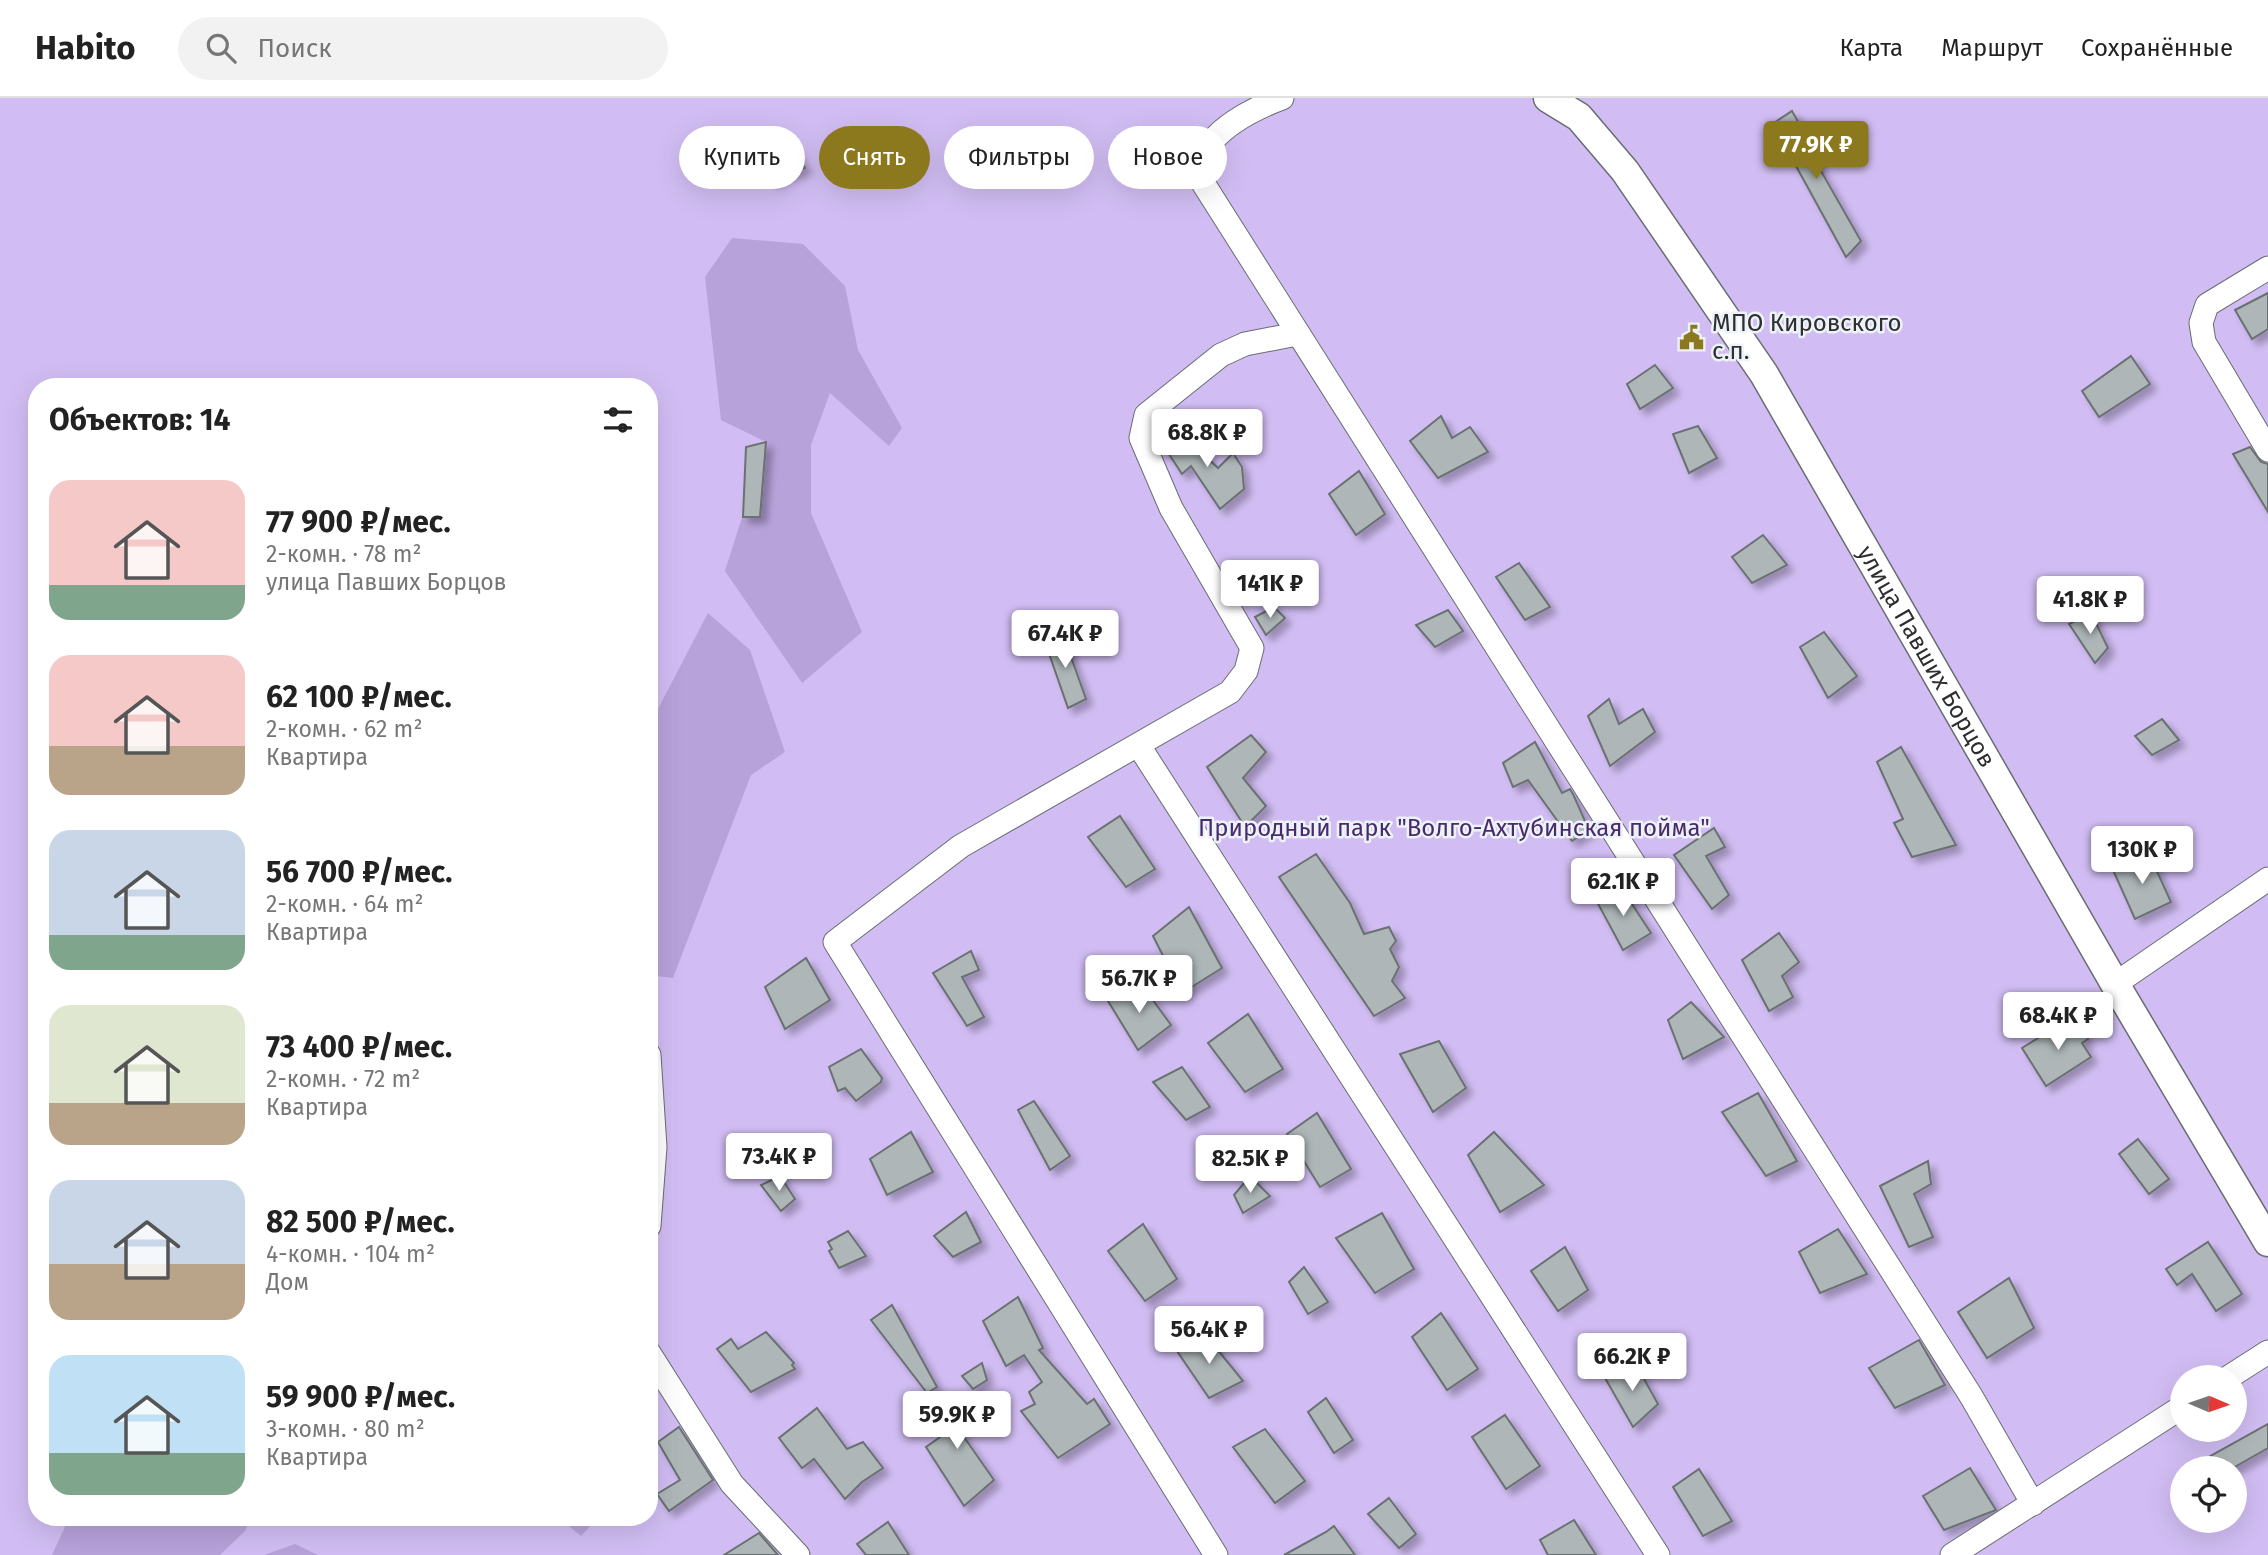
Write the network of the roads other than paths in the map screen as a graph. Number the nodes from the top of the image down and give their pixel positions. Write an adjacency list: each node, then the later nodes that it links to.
1 (1282, 98): 4 (street)
2 (1548, 98): 8 (street, улица Павших Борцов)
3 (2268, 268): 5 (street)
4 (1297, 334): 6 (street); 14 (street)
5 (2268, 450)
6 (1139, 747): 16 (street); 17 (street)
7 (2268, 879): 8 (street)
8 (2115, 984): 9 (street, улица Павших Борцов)
9 (2268, 1242)
10 (2268, 1352): 11 (street)
11 (2247, 1365)
12 (658, 1367): 15 (street)
13 (2170, 1415): 14 (street)
14 (2033, 1504): 18 (street)
15 (798, 1555)
16 (1216, 1555)
17 (1657, 1555)
18 (1952, 1555)

